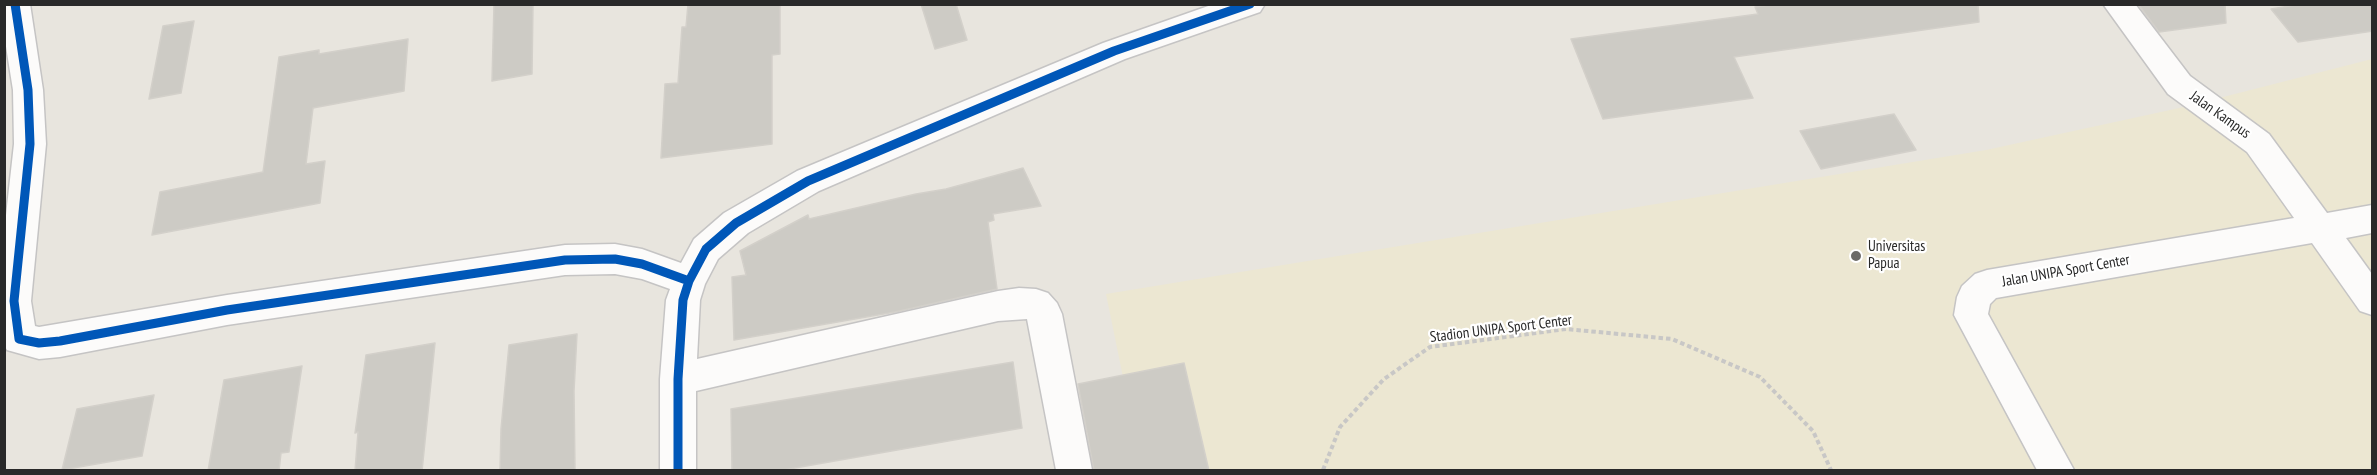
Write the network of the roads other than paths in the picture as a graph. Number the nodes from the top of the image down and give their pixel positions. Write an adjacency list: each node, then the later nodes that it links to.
1 (15, 4): 4 (street)
2 (1250, 4): 7 (street)
3 (2118, 4): 6 (street, Jalan Kampus)
4 (13, 48): 9 (street)
5 (2373, 219): 6 (street)
6 (2320, 227): 8 (street, Jalan Kampus); 13 (street, Jalan UNIPA Sport Center)
7 (689, 281): 9 (street); 10 (street)
8 (2373, 300)
9 (12, 346)
10 (678, 379): 11 (street); 12 (street)
11 (678, 471)
12 (1074, 471)
13 (2056, 471)

